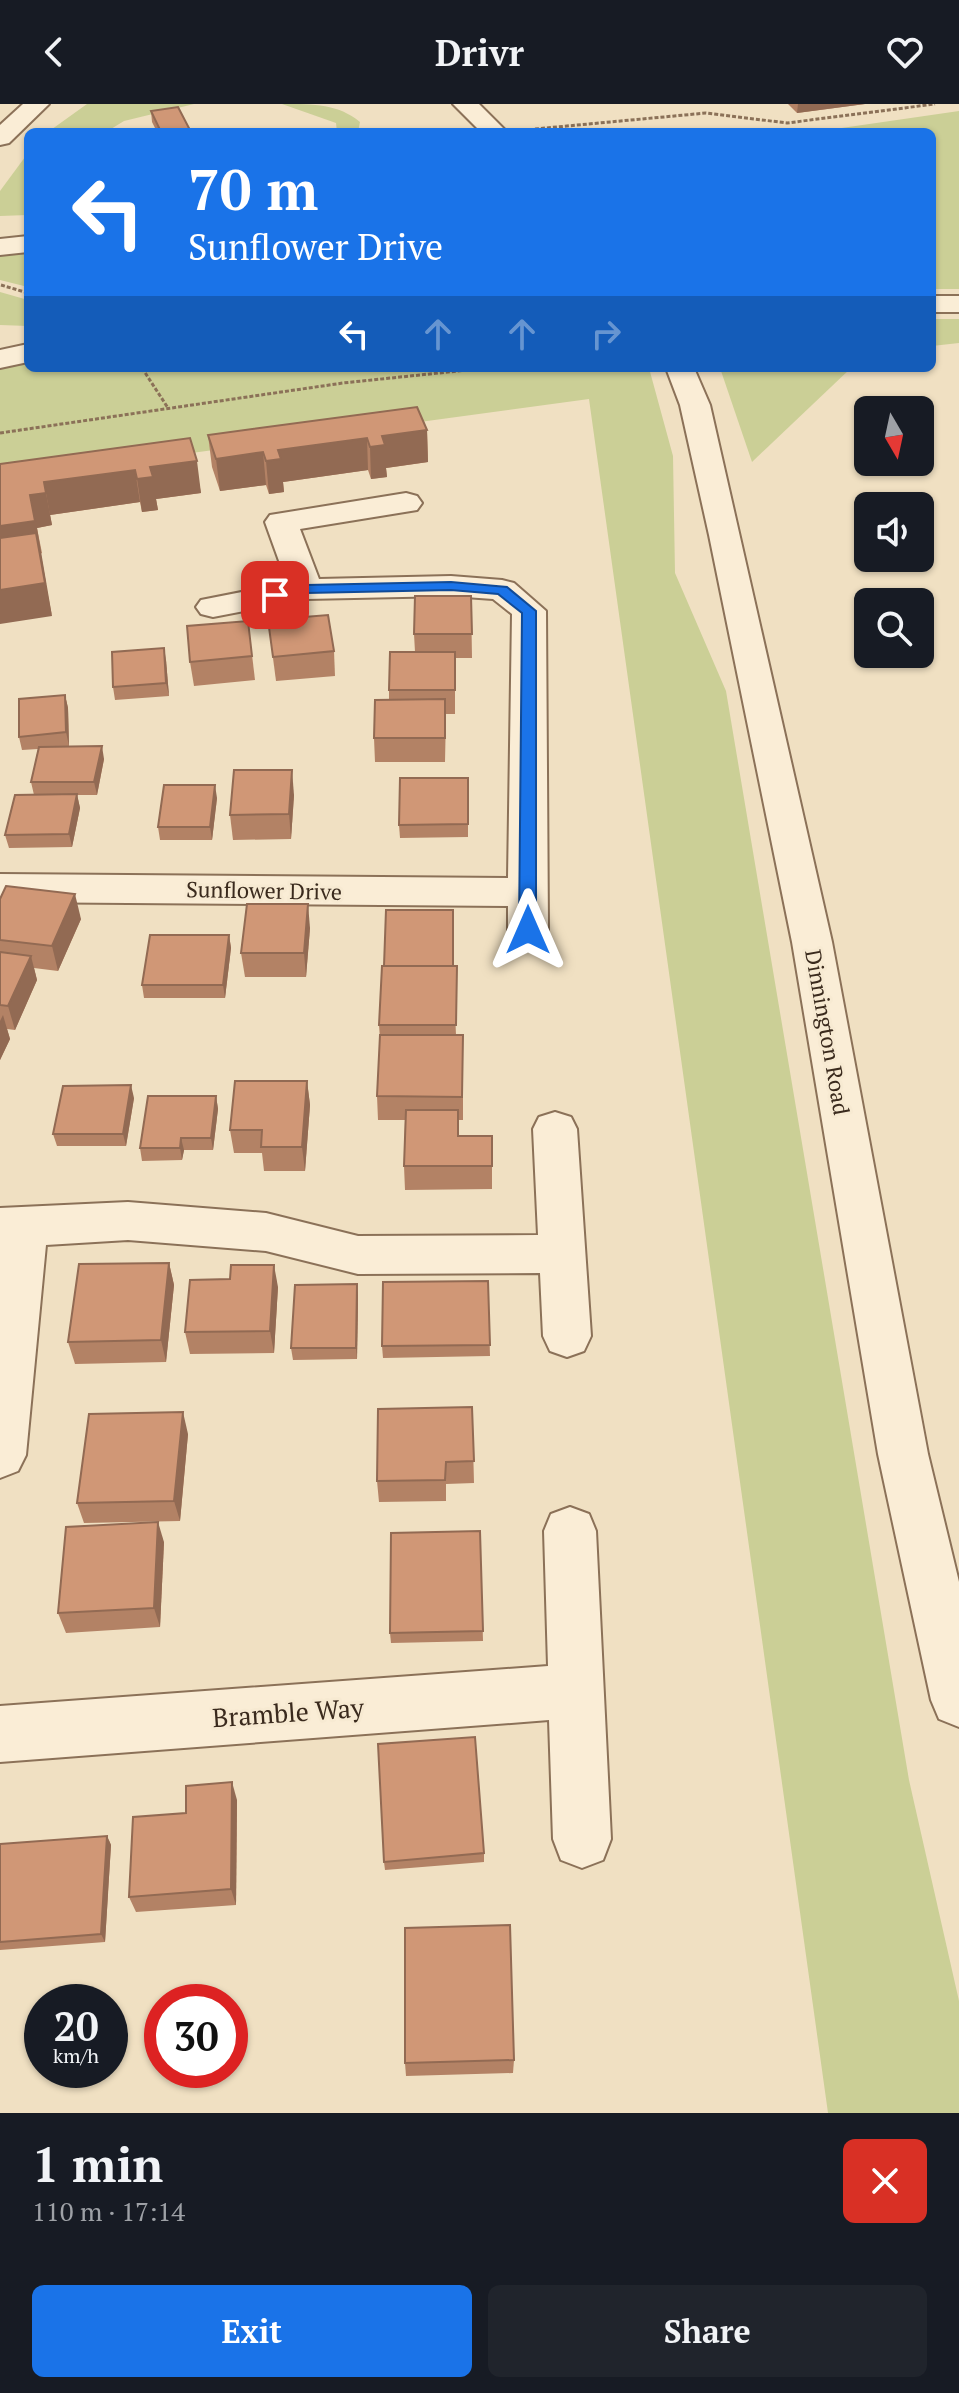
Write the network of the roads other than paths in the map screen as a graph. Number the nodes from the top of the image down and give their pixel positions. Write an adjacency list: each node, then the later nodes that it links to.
1 (37, 104): 4 (street)
2 (465, 104): 3 (street)
3 (491, 128)
4 (0, 138)
5 (24, 244): 6 (street)
6 (0, 247)
7 (936, 304): 8 (street)
8 (959, 304)
9 (24, 333): 10 (street)
10 (0, 335)
11 (24, 354): 12 (street)
12 (0, 359)
13 (682, 372): 25 (street, Dinnington Road)
14 (406, 503): 15 (street)
15 (306, 589): 16 (street, Sunflower Drive); 17 (street, Sunflower Drive)
16 (213, 607)
17 (0, 888)
18 (555, 1129): 20 (street)
19 (12, 1228): 20 (street); 22 (street)
20 (562, 1254): 21 (street)
21 (567, 1336)
22 (0, 1455)
23 (570, 1531): 24 (street)
24 (576, 1691): 26 (street, Bramble Way); 27 (street)
25 (959, 1700)
26 (0, 1734)
27 (582, 1839)

